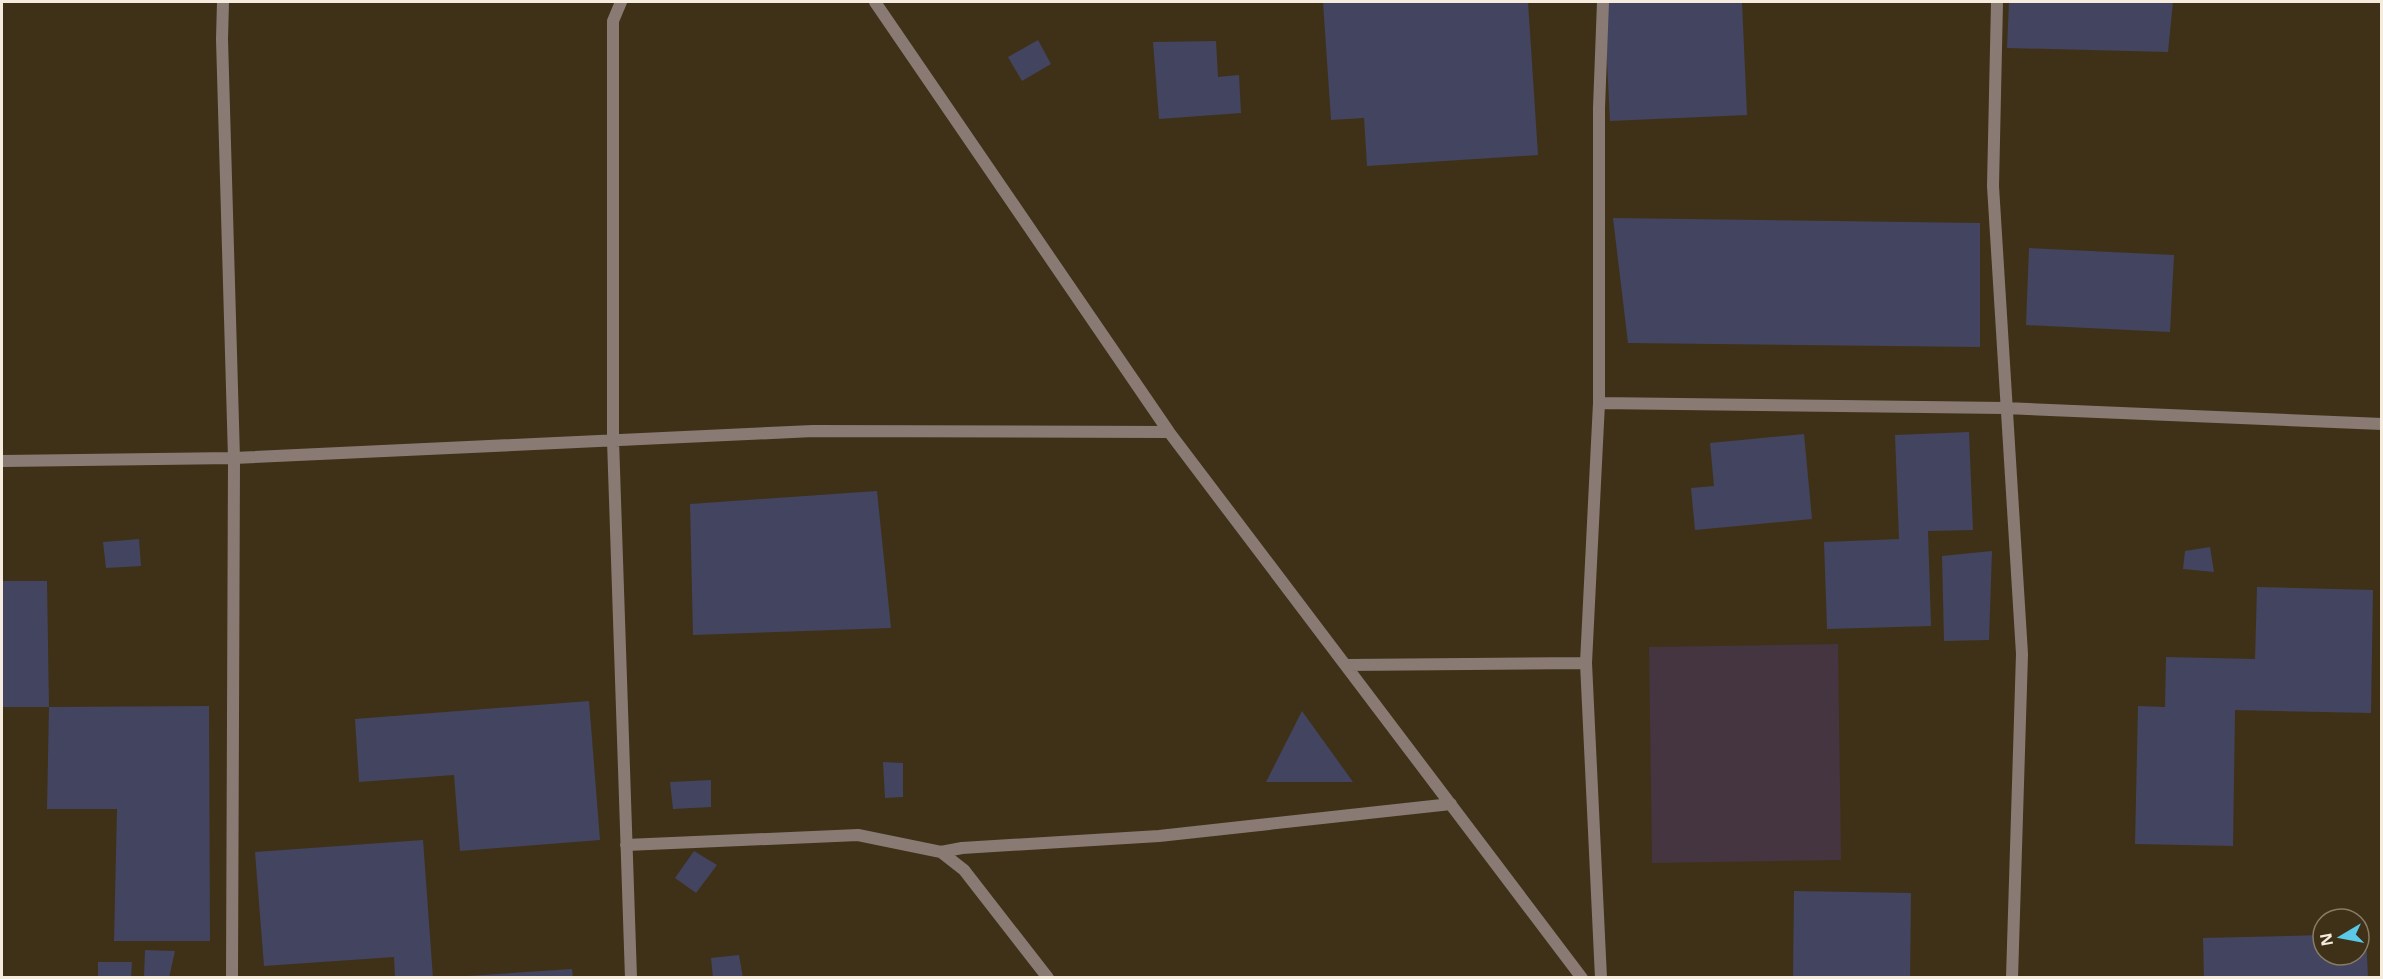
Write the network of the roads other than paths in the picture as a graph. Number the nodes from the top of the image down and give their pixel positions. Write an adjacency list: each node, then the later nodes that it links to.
1 (223, 2): 11 (street)
2 (621, 2): 10 (street)
3 (875, 2): 9 (street)
4 (1603, 2): 6 (street)
5 (1997, 2): 7 (street)
6 (1599, 403): 7 (street); 13 (street)
7 (2005, 408): 8 (street); 23 (street)
8 (2382, 424)
9 (1169, 432): 10 (street); 14 (street)
10 (614, 440): 11 (street); 16 (street)
11 (234, 458): 12 (street); 18 (street)
12 (2, 461)
13 (1586, 663): 14 (street); 22 (street)
14 (1346, 664): 15 (street)
15 (1450, 804): 17 (street); 21 (street)
16 (626, 845): 17 (street); 19 (street)
17 (941, 852): 20 (street)
18 (232, 978)
19 (630, 978)
20 (1048, 978)
21 (1582, 978)
22 (1601, 978)
23 (2012, 978)

